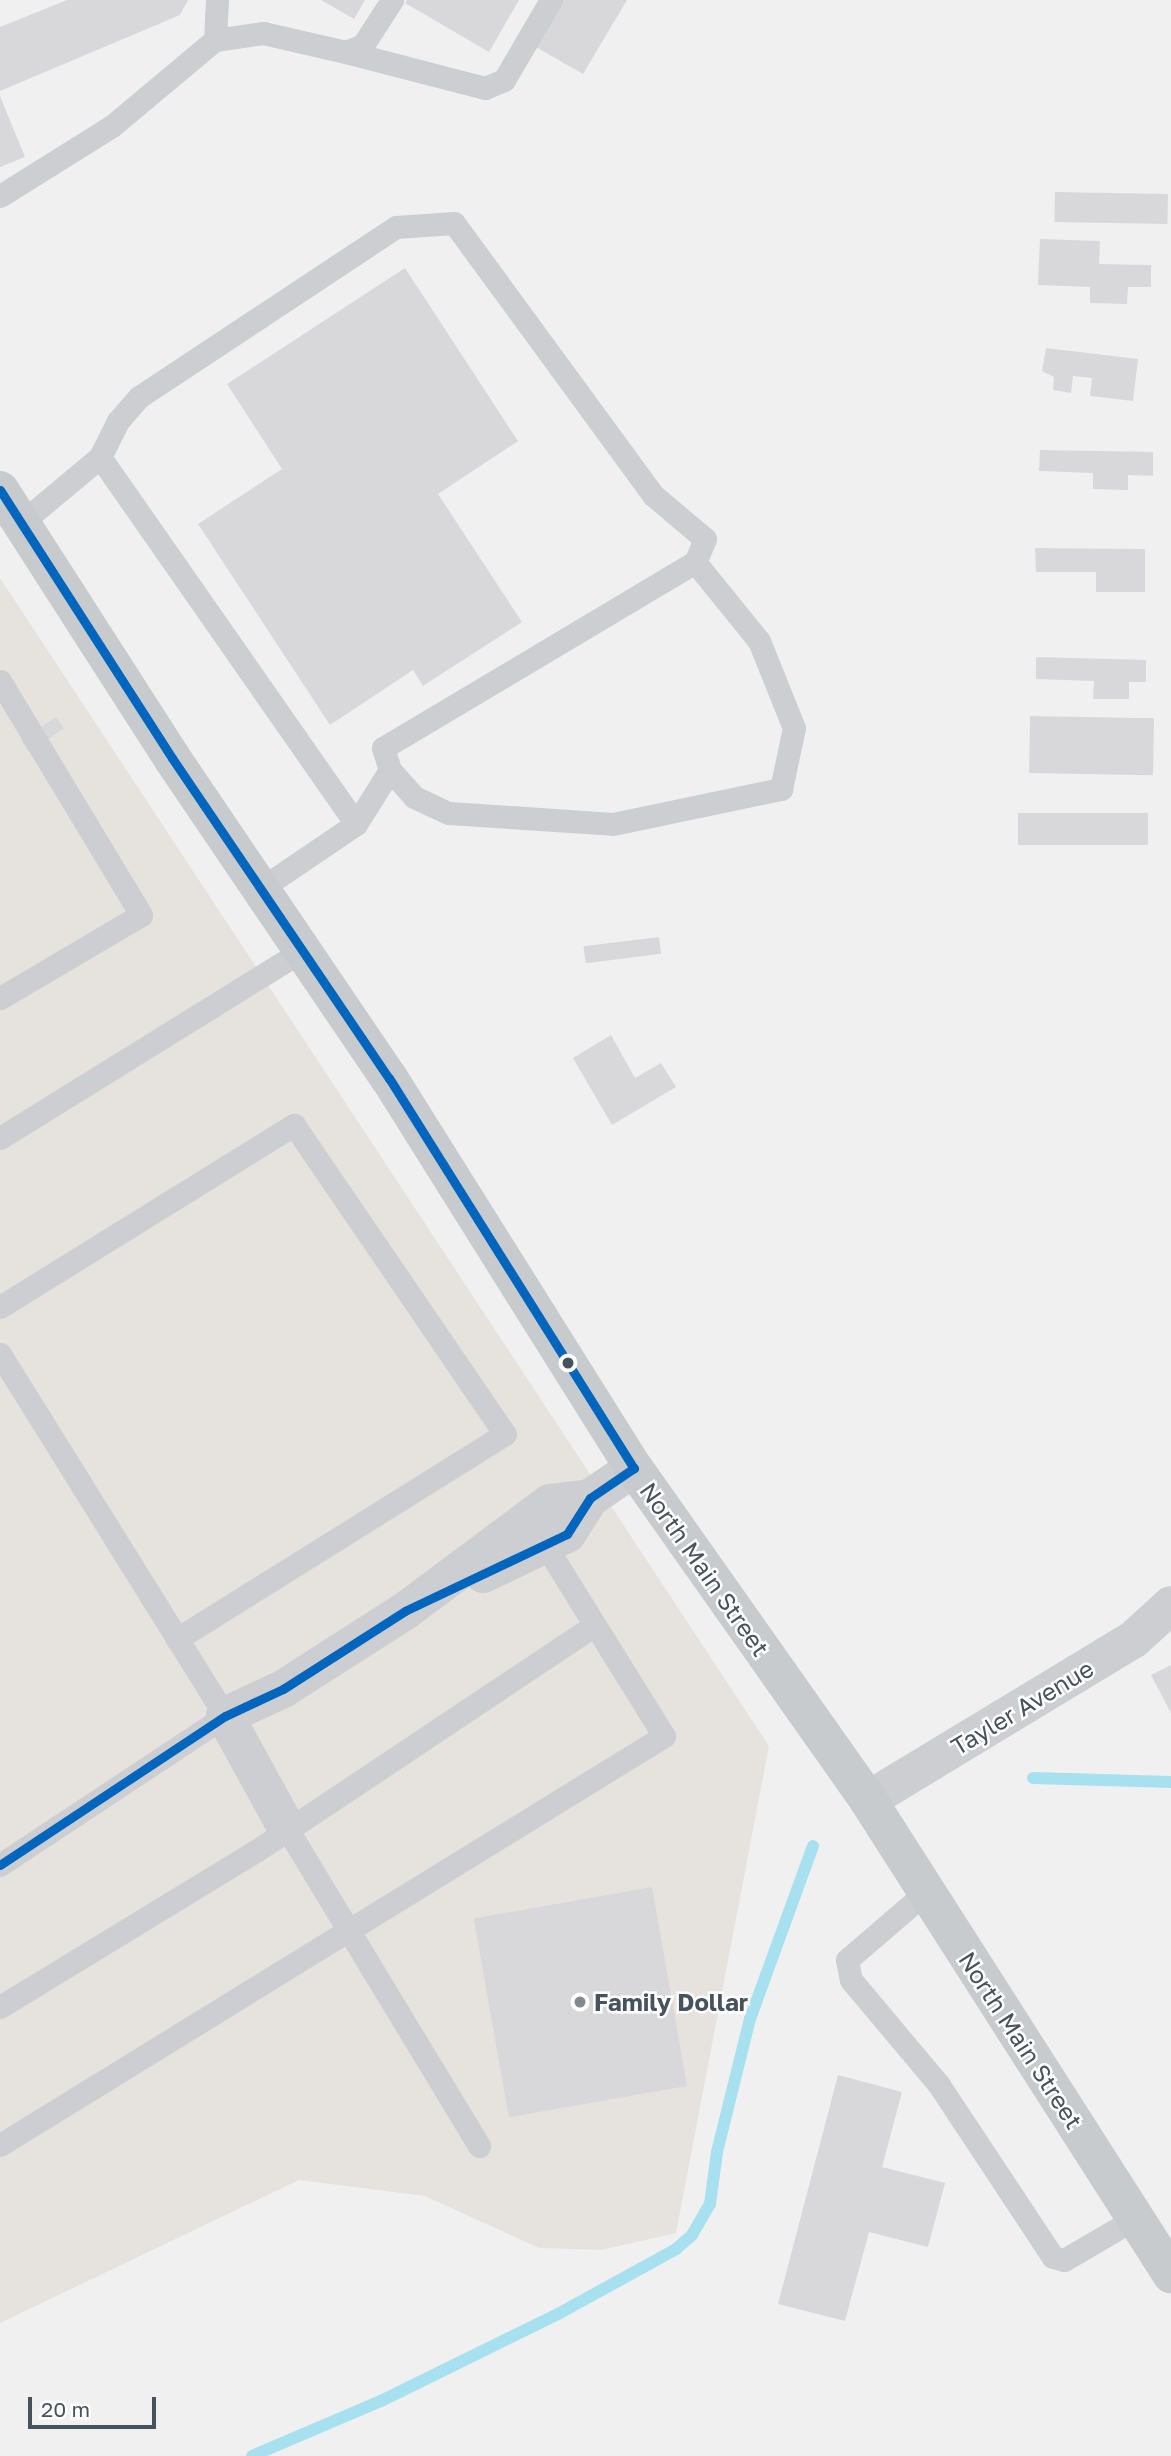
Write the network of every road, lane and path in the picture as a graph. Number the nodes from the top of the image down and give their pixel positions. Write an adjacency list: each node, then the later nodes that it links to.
1 (217, 0): 4 (lane)
2 (392, 0): 5 (lane)
3 (551, 0): 5 (lane)
4 (215, 40): 5 (lane); 6 (lane)
5 (346, 52)
6 (0, 196)
7 (100, 457): 9 (lane); 10 (lane); 13 (lane)
8 (0, 490): 9 (main road, North Main Street)
9 (21, 523): 14 (main road, North Main Street)
10 (695, 562): 12 (lane); 12 (lane)
11 (0, 681): 16 (lane)
12 (390, 771): 13 (lane)
13 (356, 824): 14 (lane)
14 (262, 888): 15 (main road, North Main Street)
15 (303, 950): 17 (lane); 20 (main road, North Main Street)
16 (0, 998)
17 (0, 1138)
18 (0, 1307): 26 (lane)
19 (0, 1354): 26 (lane)
20 (634, 1468): 21 (street); 28 (main road, North Main Street)
21 (590, 1498): 22 (street); 24 (street)
22 (545, 1545): 24 (street); 25 (lane)
23 (1171, 1605): 28 (street, Tayler Avenue)
24 (405, 1611): 27 (street)
25 (595, 1625): 29 (lane); 32 (lane)
26 (177, 1639): 27 (lane)
27 (225, 1716): 29 (street); 30 (lane)
28 (867, 1800): 31 (main road, North Main Street)
29 (286, 1827): 32 (lane); 33 (lane)
30 (0, 1865)
31 (926, 1892): 36 (main road, North Main Street); 36 (lane)
32 (348, 1932): 34 (lane); 35 (lane)
33 (0, 2007)
34 (0, 2145)
35 (479, 2146)
36 (1136, 2218): 37 (main road, North Main Street)
37 (1171, 2274)

